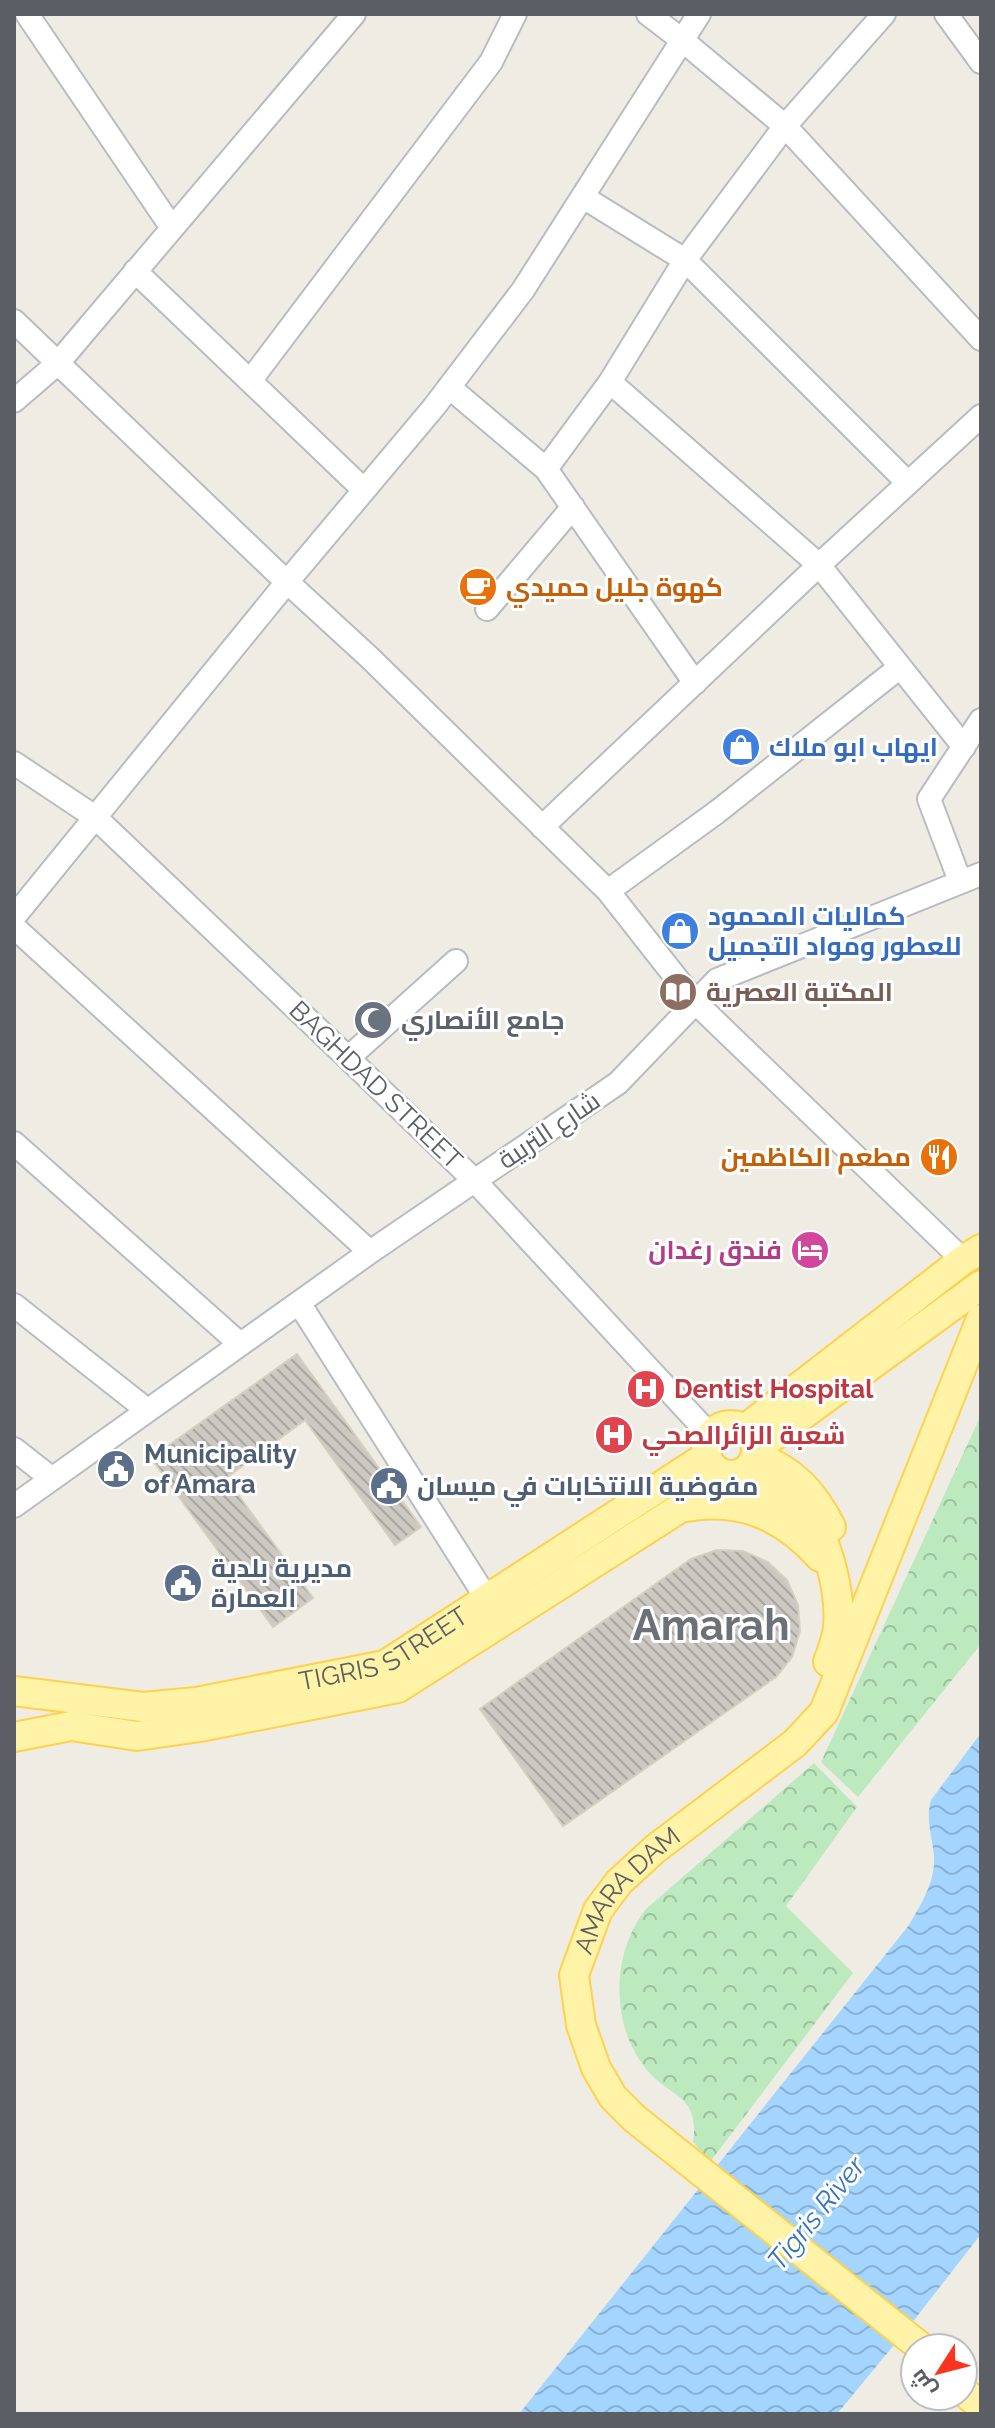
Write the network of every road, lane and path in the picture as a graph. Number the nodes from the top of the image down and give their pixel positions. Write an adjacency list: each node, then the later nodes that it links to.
1 (27, 14): 12 (street)
2 (354, 14): 12 (street)
3 (515, 14): 18 (street)
4 (648, 14): 8 (street)
5 (699, 14): 8 (street)
6 (884, 14): 10 (street)
7 (946, 14): 9 (street)
8 (682, 40): 10 (street); 11 (street)
9 (981, 62)
10 (785, 126): 13 (street); 16 (street)
11 (583, 197): 13 (street); 20 (street)
12 (172, 228): 14 (street)
13 (685, 260): 19 (street); 24 (street)
14 (135, 271): 17 (street); 18 (street)
15 (14, 321): 17 (street)
16 (981, 339)
17 (58, 363): 21 (street); 28 (street)
18 (250, 381): 25 (street)
19 (610, 382): 23 (street); 27 (street)
20 (449, 387): 23 (street); 25 (street)
21 (14, 401)
22 (981, 416): 24 (street)
23 (546, 469): 26 (street)
24 (908, 483): 27 (street)
25 (364, 490): 28 (street)
26 (573, 507): 29 (street); 31 (street)
27 (819, 565): 30 (street); 31 (street)
28 (287, 582): 35 (street); 36 (street)
29 (487, 609)
30 (900, 667): 33 (street); 38 (street)
31 (695, 683): 36 (street)
32 (981, 720): 33 (street)
33 (964, 747): 37 (street)
34 (14, 763): 35 (street, BAGHDAD STREET)
35 (95, 817): 39 (street); 43 (street, BAGHDAD STREET)
36 (542, 827): 38 (street)
37 (970, 878): 42 (street, شارع التربية)
38 (608, 891): 42 (street)
39 (14, 917)
40 (14, 927): 46 (street)
41 (456, 961): 43 (street)
42 (696, 1003): 45 (street, شارع التربية); 47 (street)
43 (348, 1058): 45 (street, BAGHDAD STREET)
44 (14, 1143): 52 (street)
45 (474, 1180): 46 (street, شارع التربية); 54 (street, BAGHDAD STREET)
46 (370, 1252): 49 (street, شارع التربية)
47 (972, 1255): 56 (main road, TIGRIS STREET)
48 (981, 1285): 56 (main road, TIGRIS STREET)
49 (299, 1303): 52 (street, شارع التربية); 61 (street)
50 (14, 1305): 53 (street)
51 (981, 1320): 62 (main road)
52 (240, 1344): 53 (street, شارع التربية)
53 (147, 1410): 57 (street, شارع التربية)
54 (709, 1446): 56 (main road); 56 (main road); 61 (main road, TIGRIS STREET)
55 (14, 1449): 57 (street)
56 (745, 1457): 59 (main road, TIGRIS STREET); 60 (main road); 62 (main road)
57 (51, 1478): 58 (street, شارع التربية)
58 (14, 1506)
59 (681, 1508): 60 (main road); 65 (main road, TIGRIS STREET)
60 (831, 1569): 62 (main road)
61 (487, 1599): 63 (main road, TIGRIS STREET)
62 (844, 1642): 67 (main road, AMARA DAM); 68 (main road)
63 (14, 1691)
64 (14, 1720): 65 (main road, TIGRIS STREET)
65 (71, 1726): 66 (main road, TIGRIS STREET)
66 (14, 1737)
67 (902, 2332)
68 (899, 2341)

